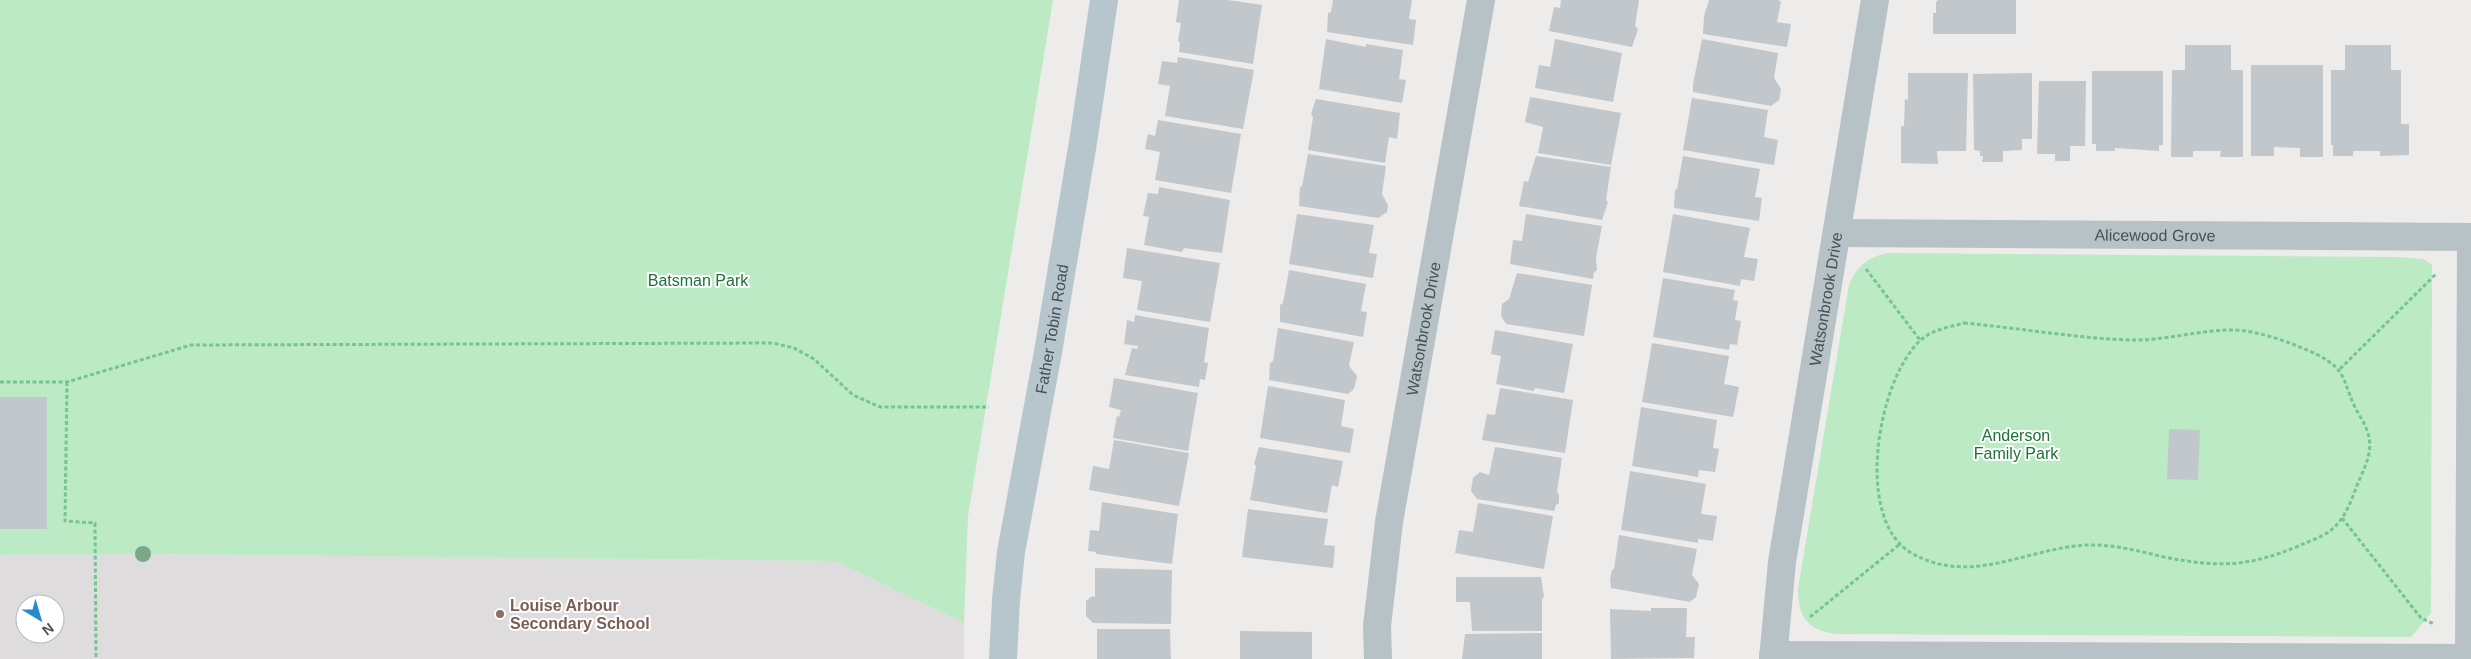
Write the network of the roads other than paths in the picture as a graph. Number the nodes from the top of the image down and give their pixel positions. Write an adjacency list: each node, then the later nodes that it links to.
1 (1104, 0): 8 (street, Father Tobin Road)
2 (1482, 0): 9 (street, Watsonbrook Drive)
3 (1874, 0): 4 (street, Watsonbrook Drive)
4 (1837, 233): 5 (street, Alicewood Grove); 7 (street, Watsonbrook Drive)
5 (2471, 237)
6 (2471, 250): 10 (street)
7 (1773, 657): 10 (street)
8 (1003, 659)
9 (1378, 659)
10 (2469, 659)

